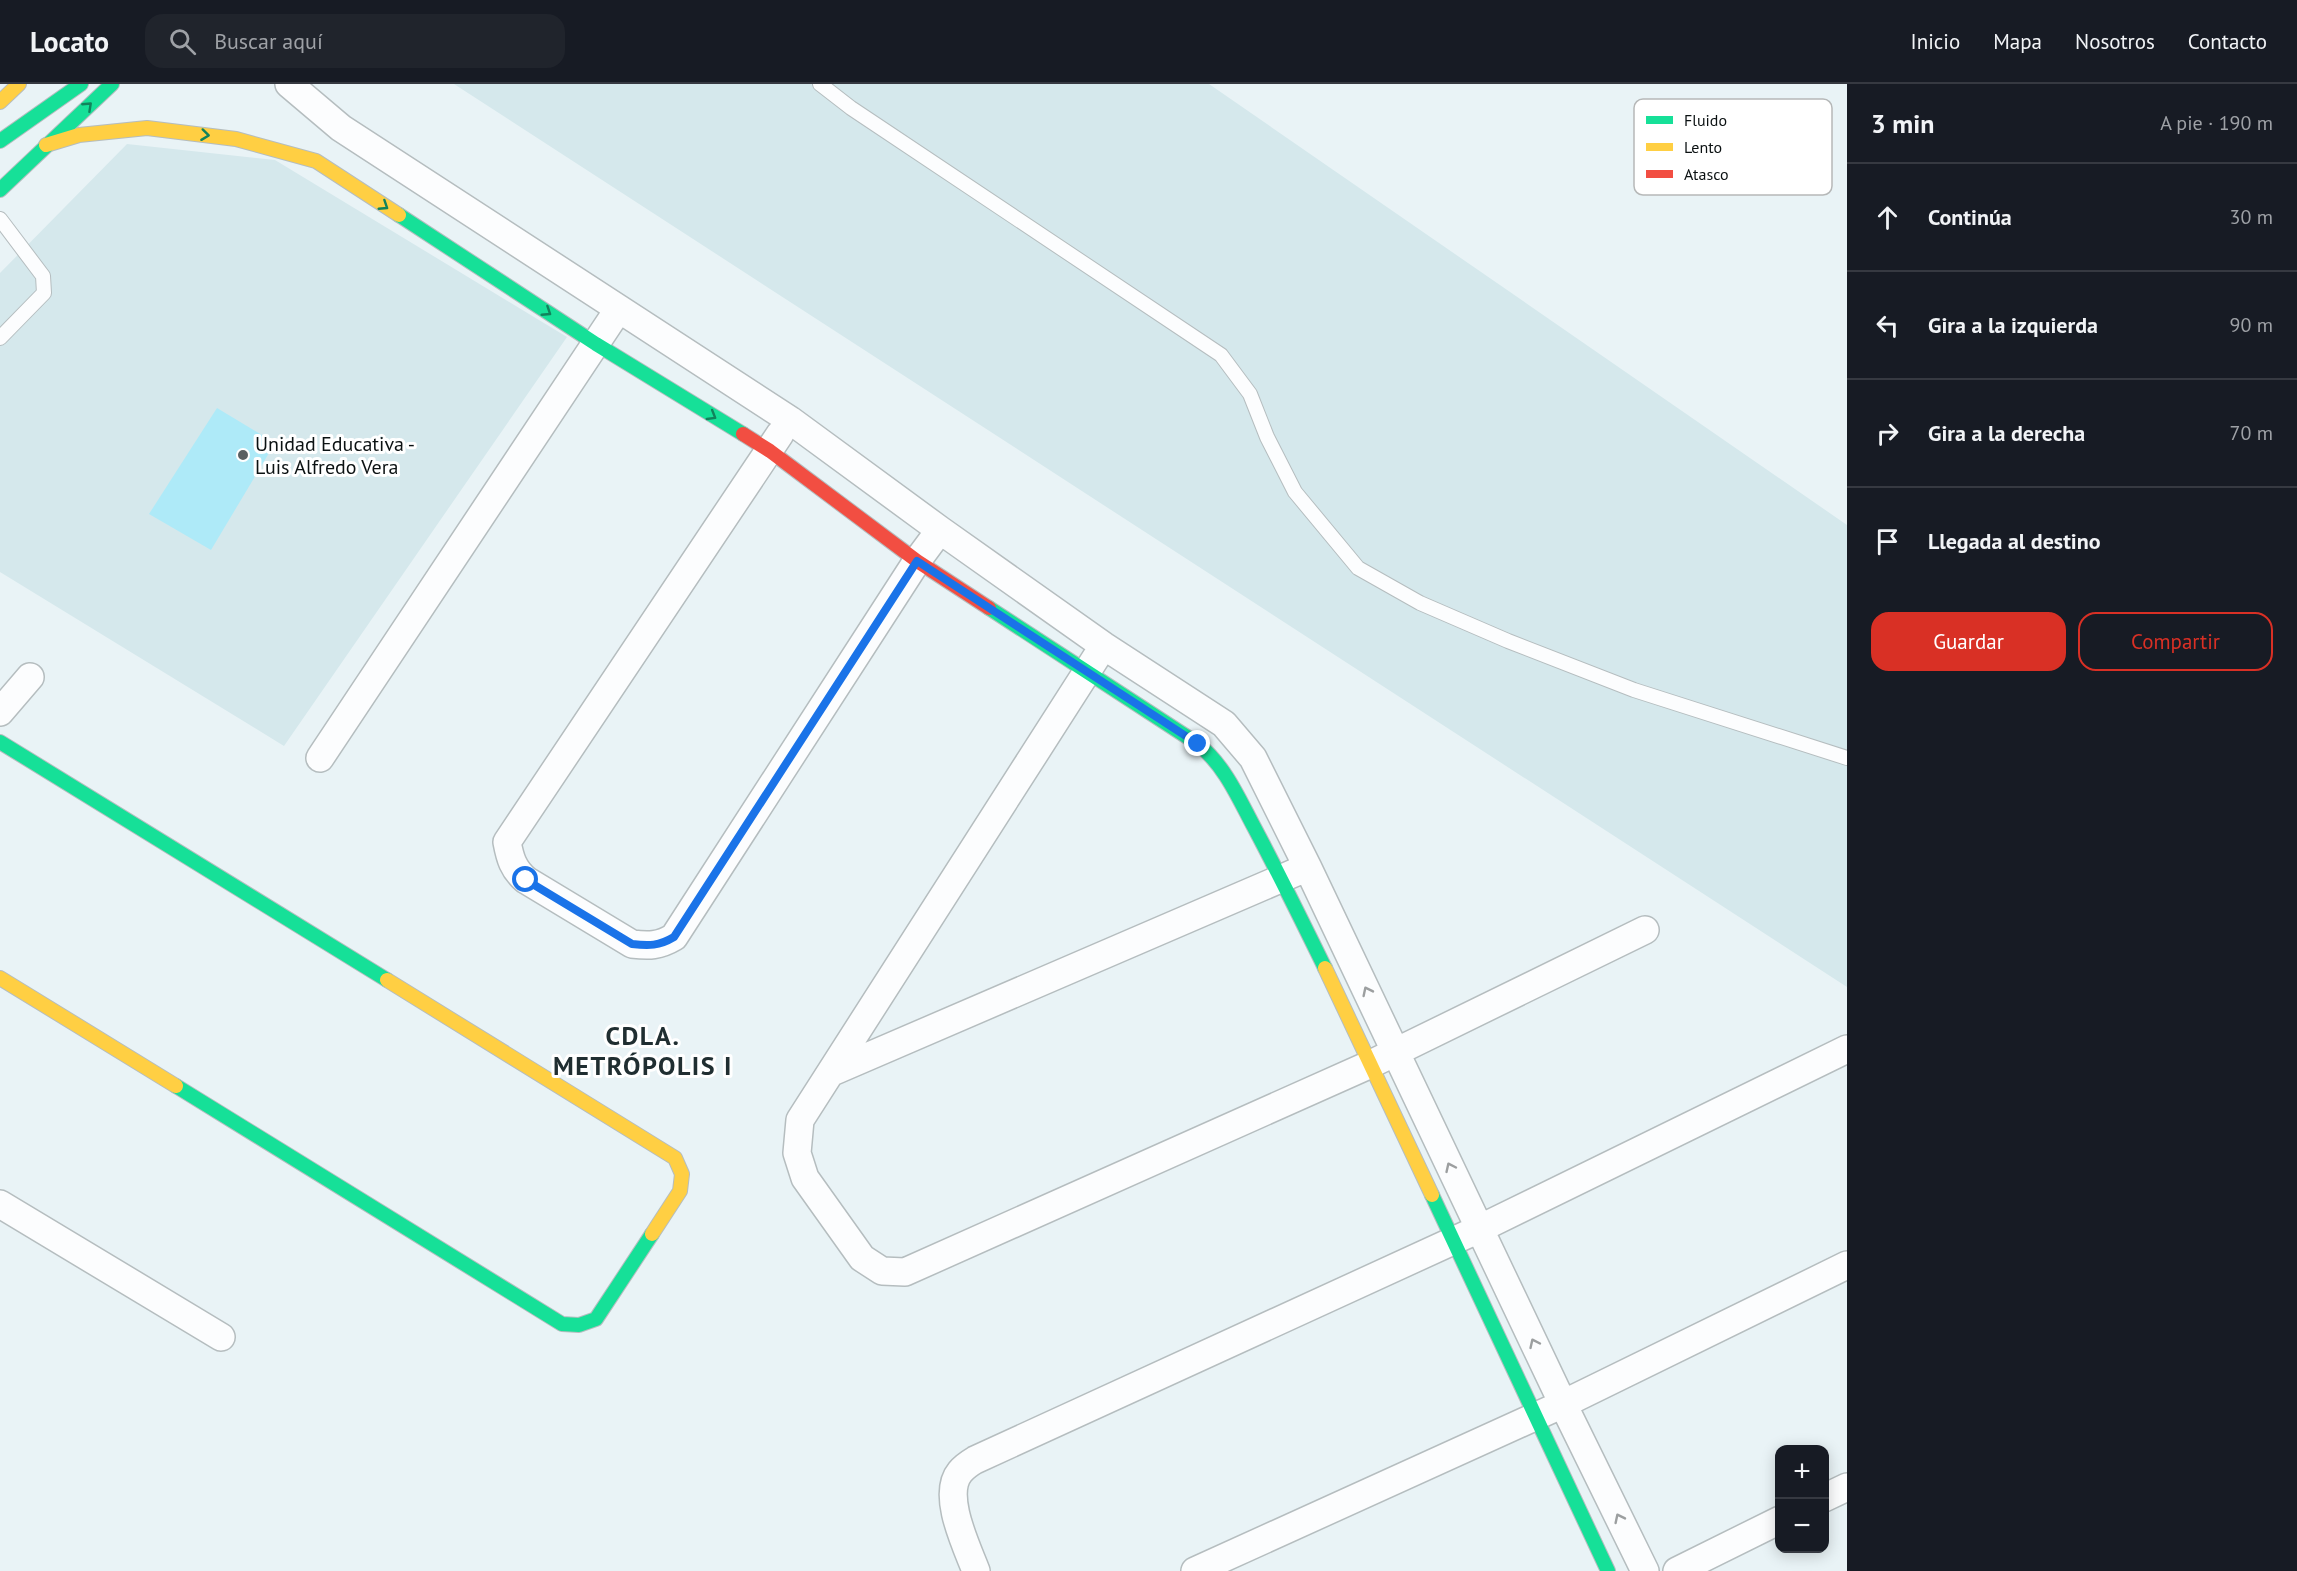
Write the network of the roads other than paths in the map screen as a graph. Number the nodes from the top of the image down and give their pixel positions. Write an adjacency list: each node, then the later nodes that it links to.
1 (19, 84): 6 (main road)
2 (81, 84): 7 (main road)
3 (112, 84): 8 (main road, one-way to 3)
4 (289, 84): 11 (street)
5 (820, 84): 24 (lane)
6 (0, 102)
7 (0, 141)
8 (46, 145): 9 (main road); 13 (main road, one-way to 13)
9 (0, 190)
10 (0, 219): 12 (lane)
11 (618, 310): 13 (street); 14 (street)
12 (0, 338)
13 (596, 344): 15 (main road, one-way to 15); 23 (street)
14 (790, 420): 15 (street); 16 (street)
15 (770, 451): 17 (main road); 17 (street)
16 (940, 530): 17 (street); 18 (street)
17 (917, 561): 19 (main road)
18 (1104, 646): 19 (street); 25 (street)
19 (1087, 670): 26 (main road); 32 (street)
20 (30, 676): 21 (street)
21 (0, 712)
22 (0, 742): 28 (main road)
23 (320, 758)
24 (1847, 758)
25 (1308, 868): 26 (street); 30 (street, one-way to 25)
26 (1282, 879): 31 (main road); 32 (street)
27 (1645, 930): 30 (street)
28 (0, 978)
29 (1847, 1049): 34 (street)
30 (1396, 1052): 31 (street); 34 (street, one-way to 30)
31 (1371, 1064): 32 (street); 35 (main road)
32 (832, 1072)
33 (0, 1204): 37 (street)
34 (1479, 1229): 35 (street); 38 (street, one-way to 34)
35 (1452, 1241): 39 (main road); 43 (street)
36 (1847, 1265): 38 (street)
37 (221, 1337)
38 (1563, 1404): 39 (street); 46 (street, one-way to 38)
39 (1535, 1416): 44 (street); 45 (main road)
40 (1847, 1487): 41 (street)
41 (1829, 1496)
42 (1775, 1522): 47 (street)
43 (976, 1571)
44 (1195, 1571)
45 (1608, 1571)
46 (1645, 1571)
47 (1677, 1571)

